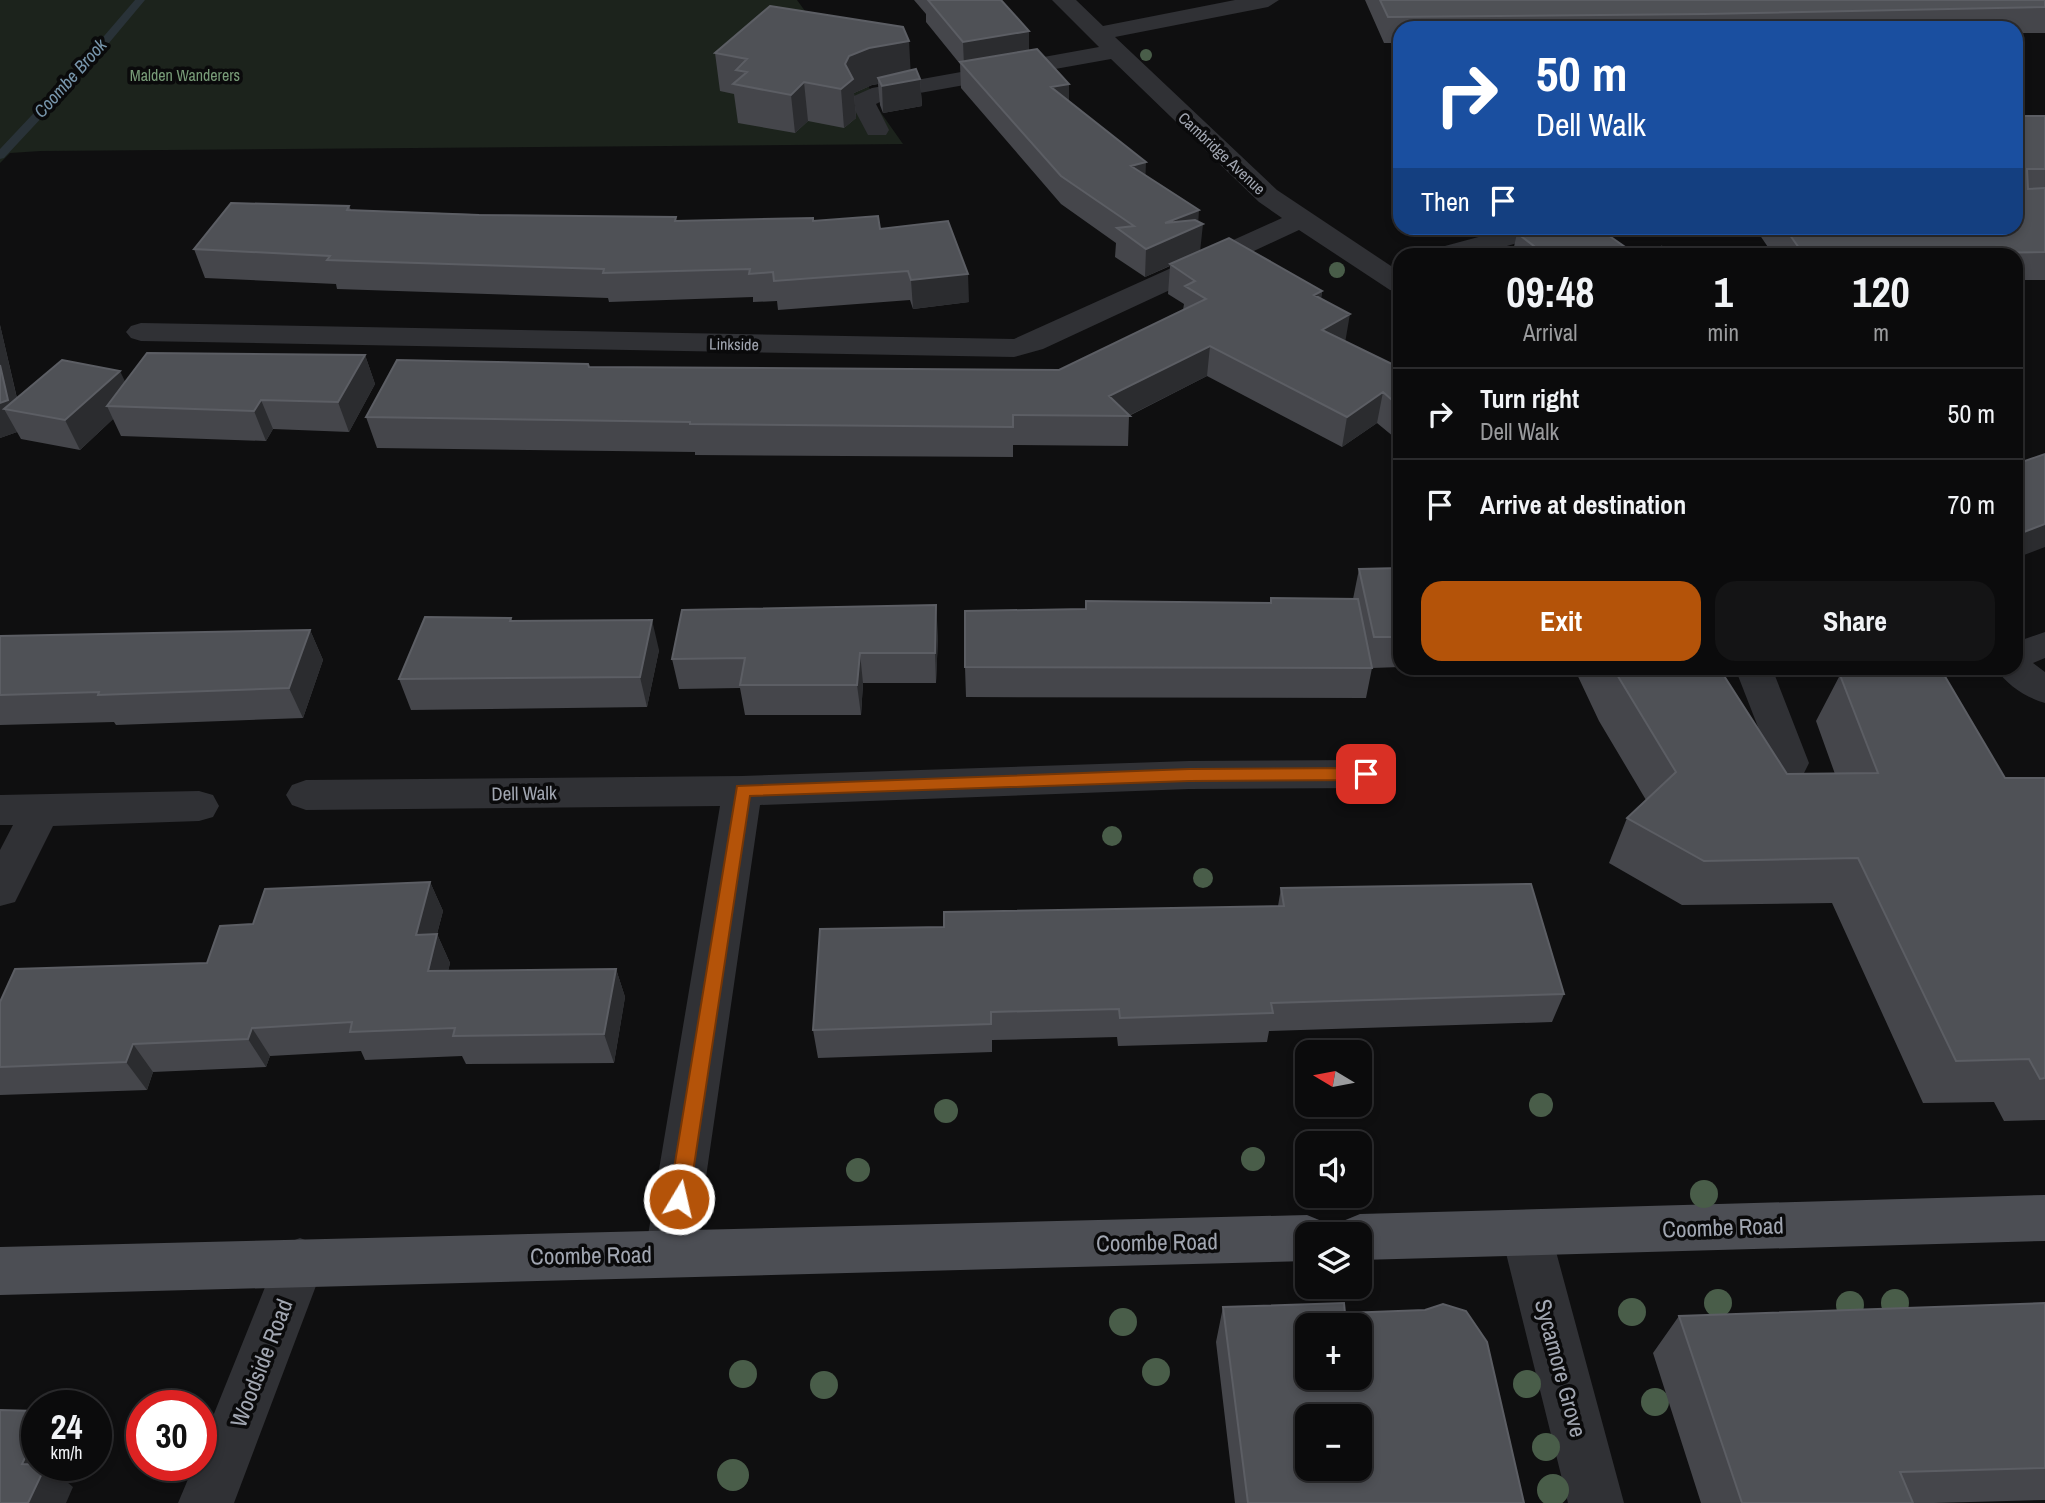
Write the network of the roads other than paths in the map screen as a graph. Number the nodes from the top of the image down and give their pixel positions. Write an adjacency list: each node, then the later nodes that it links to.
1 (1063, 0): 3 (street, Cambridge Avenue)
2 (1268, 0): 3 (street)
3 (1106, 43): 4 (street); 5 (street, Cambridge Avenue)
4 (877, 130)
5 (1300, 221): 8 (street, Cambridge Avenue); 9 (street, Linkside)
6 (1515, 235): 7 (street)
7 (1469, 248)
8 (1393, 274)
9 (141, 332)
10 (2045, 643): 11 (street)
11 (2023, 653)
12 (2023, 674): 14 (street)
13 (1756, 675): 15 (street)
14 (2045, 690)
15 (1790, 763)
16 (1366, 774): 17 (street, Dell Walk)
17 (742, 791): 18 (street, Dell Walk); 27 (street)
18 (306, 795)
19 (199, 806): 21 (street)
20 (0, 810): 21 (street)
21 (40, 811): 22 (street)
22 (0, 890)
23 (2045, 1218): 24 (main road, Coombe Road)
24 (1525, 1233): 25 (main road, Coombe Road); 31 (street, Sycamore Grove)
25 (1372, 1237)
26 (1295, 1238): 27 (main road, Coombe Road)
27 (670, 1253): 28 (main road, Coombe Road)
28 (300, 1262): 29 (main road, Coombe Road); 30 (street, Woodside Road)
29 (0, 1271)
30 (206, 1503)
31 (1596, 1503)

